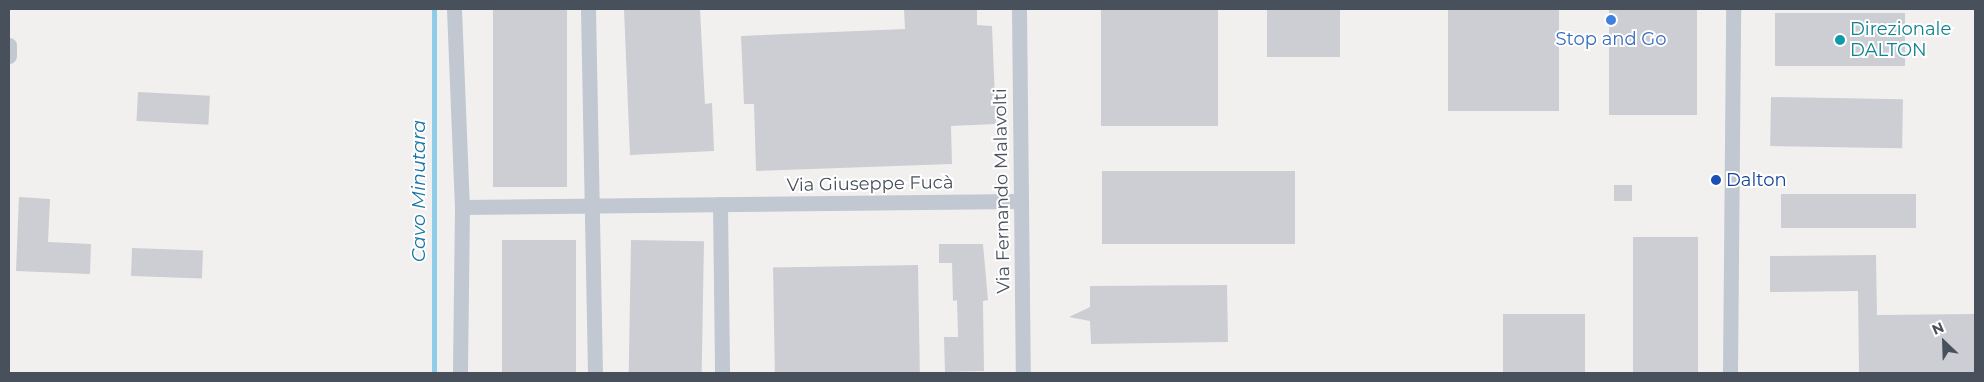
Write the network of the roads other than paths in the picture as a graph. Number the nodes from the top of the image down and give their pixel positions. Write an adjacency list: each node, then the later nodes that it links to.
1 (454, 9): 10 (street)
2 (588, 9): 9 (street)
3 (1019, 9): 7 (street, Via Fernando Malavolti)
4 (1733, 9): 15 (street)
5 (9, 45): 6 (street)
6 (9, 56)
7 (1020, 201): 8 (street, Via Giuseppe Fucà); 14 (street, Via Fernando Malavolti)
8 (720, 204): 9 (street, Via Giuseppe Fucà); 13 (street)
9 (594, 206): 10 (street, Via Giuseppe Fucà); 12 (street)
10 (462, 207): 11 (street)
11 (460, 373)
12 (595, 373)
13 (722, 373)
14 (1022, 373)
15 (1730, 373)

